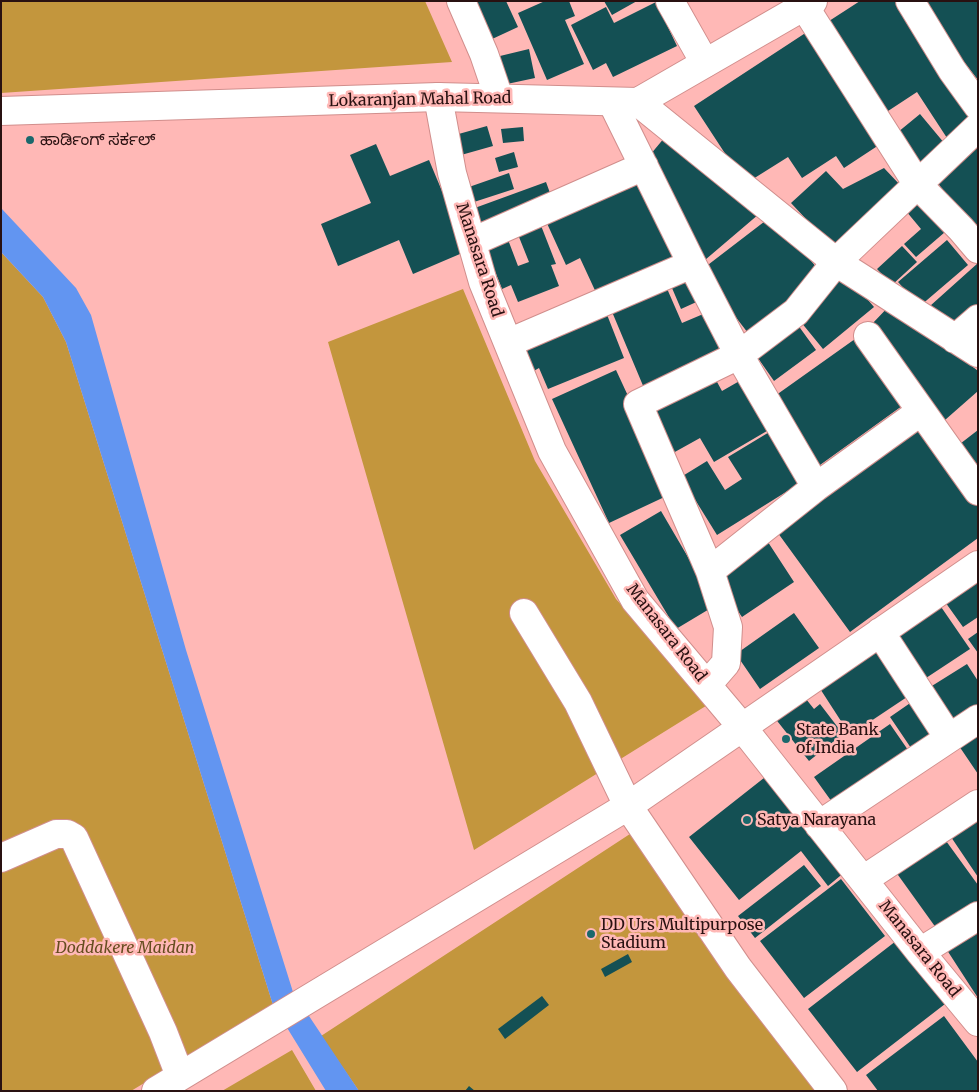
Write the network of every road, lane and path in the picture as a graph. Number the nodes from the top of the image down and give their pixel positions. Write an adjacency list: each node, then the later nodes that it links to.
1 (670, 1): 5 (street)
2 (910, 1): 9 (street)
3 (462, 2): 7 (street)
4 (808, 4): 5 (street); 13 (street)
5 (705, 63): 8 (street)
6 (438, 97): 7 (street, Lokaranjan Mahal Road); 10 (street, Lokaranjan Mahal Road); 14 (street, Manasara Road)
7 (498, 98): 8 (street, Lokaranjan Mahal Road)
8 (625, 102): 12 (street); 16 (street)
9 (978, 106)
10 (1, 111)
11 (978, 127): 13 (street)
12 (644, 166): 14 (street); 17 (street)
13 (918, 184): 15 (street); 16 (street)
14 (472, 242): 21 (street, Manasara Road)
15 (978, 249)
16 (836, 262): 20 (street); 23 (street)
17 (692, 264): 21 (street); 23 (street)
18 (978, 319): 20 (street)
19 (868, 336): 24 (street)
20 (955, 338): 22 (street)
21 (508, 344): 31 (street, Manasara Road)
22 (978, 353)
23 (739, 356): 25 (street); 28 (street)
24 (920, 412): 25 (street); 26 (street)
25 (816, 487): 28 (street)
26 (978, 491)
27 (978, 565): 30 (street)
28 (710, 571): 31 (street)
29 (524, 613): 36 (street)
30 (880, 632): 33 (street); 34 (street)
31 (707, 685): 33 (street, Manasara Road)
32 (978, 719): 34 (street)
33 (742, 727): 36 (street); 37 (street, Manasara Road)
34 (949, 738): 37 (street)
35 (978, 804): 39 (street)
36 (628, 806): 43 (street); 45 (street)
37 (819, 825): 39 (street, Manasara Road)
38 (1, 858): 43 (street)
39 (863, 880): 41 (street, Manasara Road)
40 (978, 916): 41 (street)
41 (920, 952): 42 (street, Manasara Road)
42 (975, 1013)
43 (180, 1076): 44 (street)
44 (156, 1091)
45 (833, 1091)

